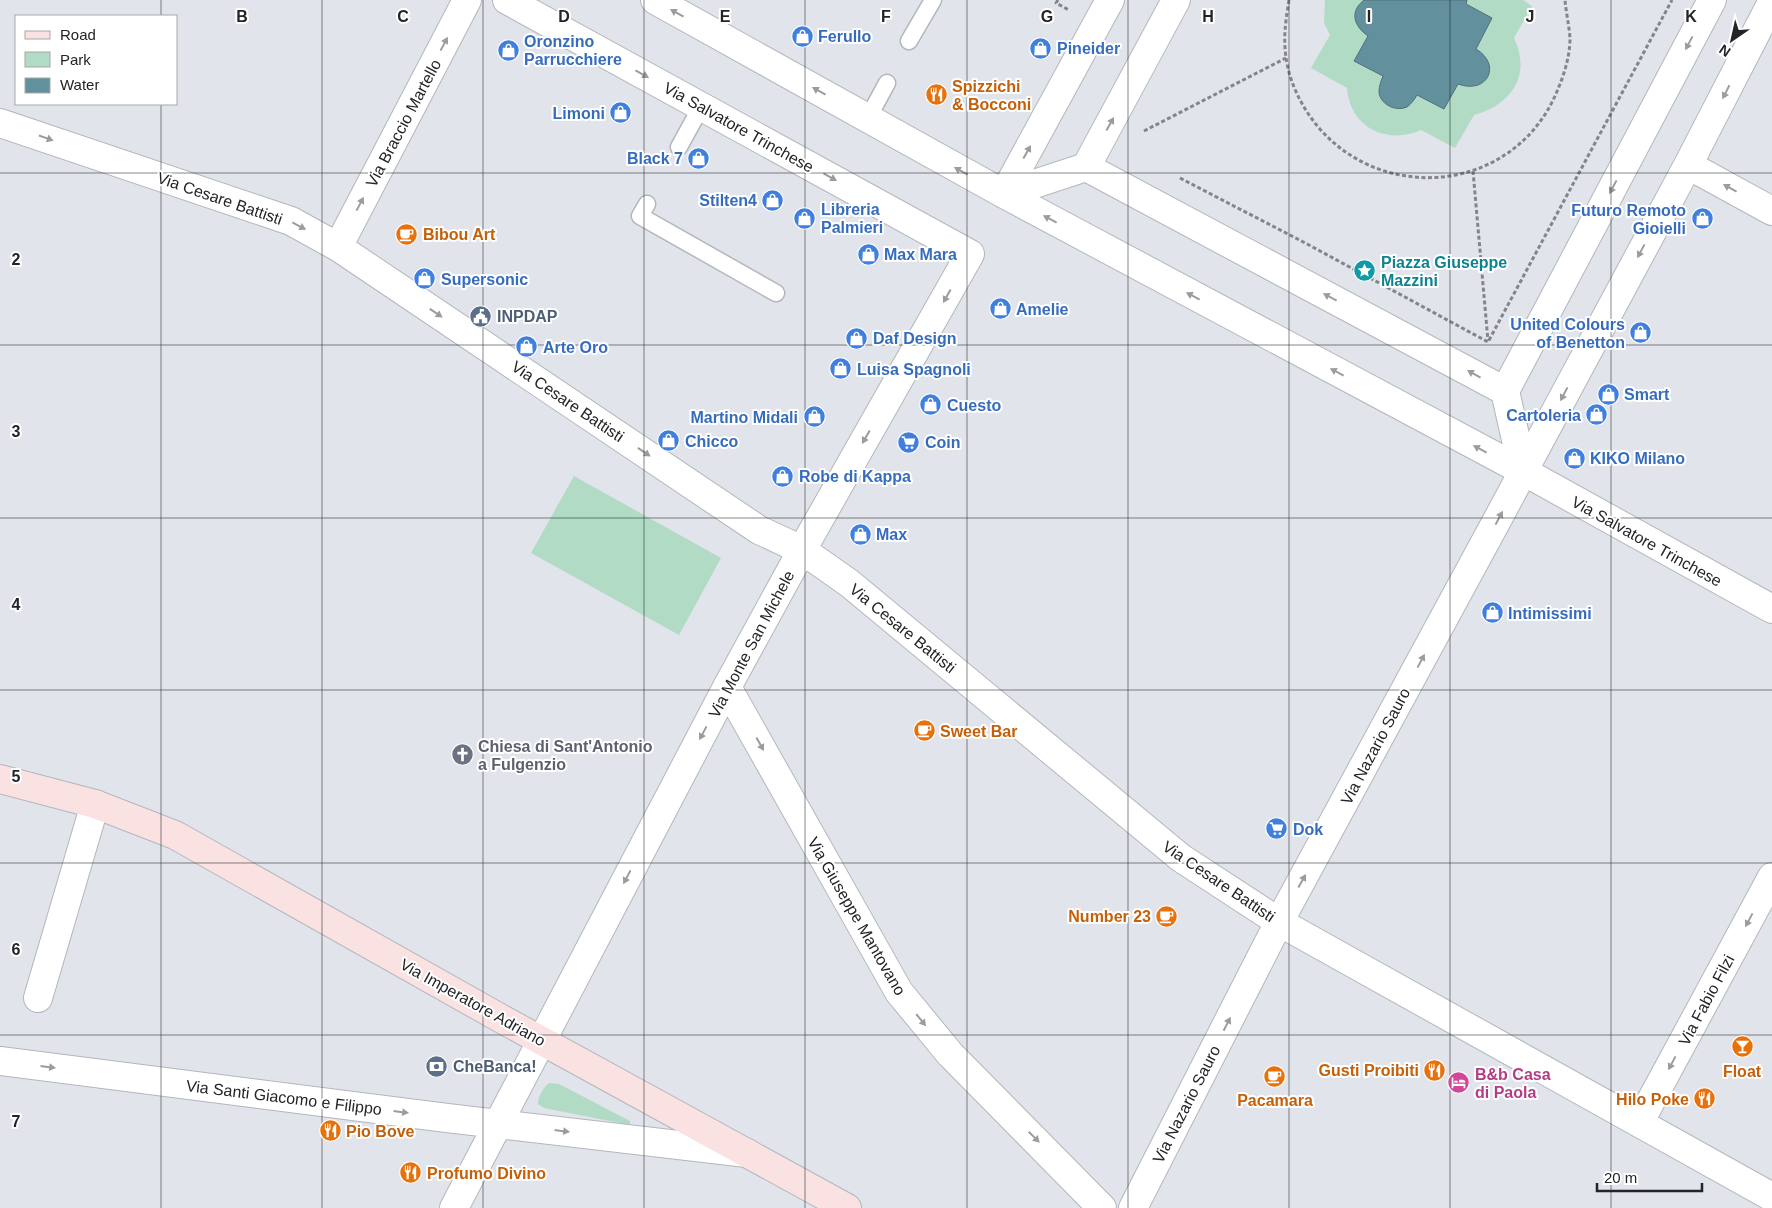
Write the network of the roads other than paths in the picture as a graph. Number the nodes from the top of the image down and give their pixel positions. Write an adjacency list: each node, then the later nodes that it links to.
1 (468, 0): 20 (street, Via Braccio Martello, one-way to 1)
2 (507, 0): 11 (street, Via Salvatore Trinchese, one-way to 11)
3 (655, 0): 12 (street, one-way to 3)
4 (932, 0): 9 (lane)
5 (1110, 0): 17 (street, one-way to 5)
6 (1176, 0): 16 (street, one-way to 6)
7 (1712, 0): 23 (street, one-way to 23)
8 (1772, 2): 15 (street, one-way to 15)
9 (909, 41)
10 (887, 83): 12 (lane)
11 (701, 107): 14 (lane); 21 (street, Via Salvatore Trinchese, one-way to 21)
12 (868, 118): 17 (street, one-way to 12)
13 (0, 123): 20 (street, Via Cesare Battisti, one-way to 20)
14 (679, 147)
15 (1688, 165): 19 (street, one-way to 15); 24 (street, one-way to 24)
16 (1086, 167): 17 (street); 23 (street, one-way to 16)
17 (1004, 194): 24 (street, one-way to 17)
18 (647, 204): 22 (lane)
19 (1772, 211)
20 (338, 247): 25 (street, Via Cesare Battisti, one-way to 25)
21 (970, 254): 25 (street, Via Monte San Michele, one-way to 25)
22 (776, 293)
23 (1505, 391): 24 (street)
24 (1523, 471): 26 (street, Via Salvatore Trinchese); 31 (street, Via Nazario Sauro, one-way to 24)
25 (802, 550): 27 (street, Via Monte San Michele); 31 (street, Via Cesare Battisti)
26 (1772, 609)
27 (727, 687): 33 (street, Via Monte San Michele, one-way to 33); 41 (street, Via Giuseppe Mantovano, one-way to 41)
28 (0, 779): 29 (street, Via Imperatore Adriano)
29 (96, 804): 32 (street); 33 (street, Via Imperatore Adriano)
30 (1772, 877): 35 (street, Via Fabio Filzi, one-way to 35)
31 (1279, 922): 35 (street, Via Cesare Battisti); 42 (street, Via Nazario Sauro, one-way to 31)
32 (38, 998)
33 (541, 1041): 36 (street, Via Monte San Michele); 37 (street, Via Imperatore Adriano)
34 (0, 1061): 36 (street, Via Santi Giacomo e Filippo, one-way to 36)
35 (1639, 1123): 38 (street, Via Cesare Battisti)
36 (499, 1124): 37 (street, Via Santi Giacomo e Filippo, one-way to 37); 39 (street, Via Monte San Michele)
37 (746, 1153): 40 (street, Via Imperatore Adriano)
38 (1772, 1197)
39 (454, 1208)
40 (847, 1208)
41 (1102, 1208)
42 (1132, 1208)

